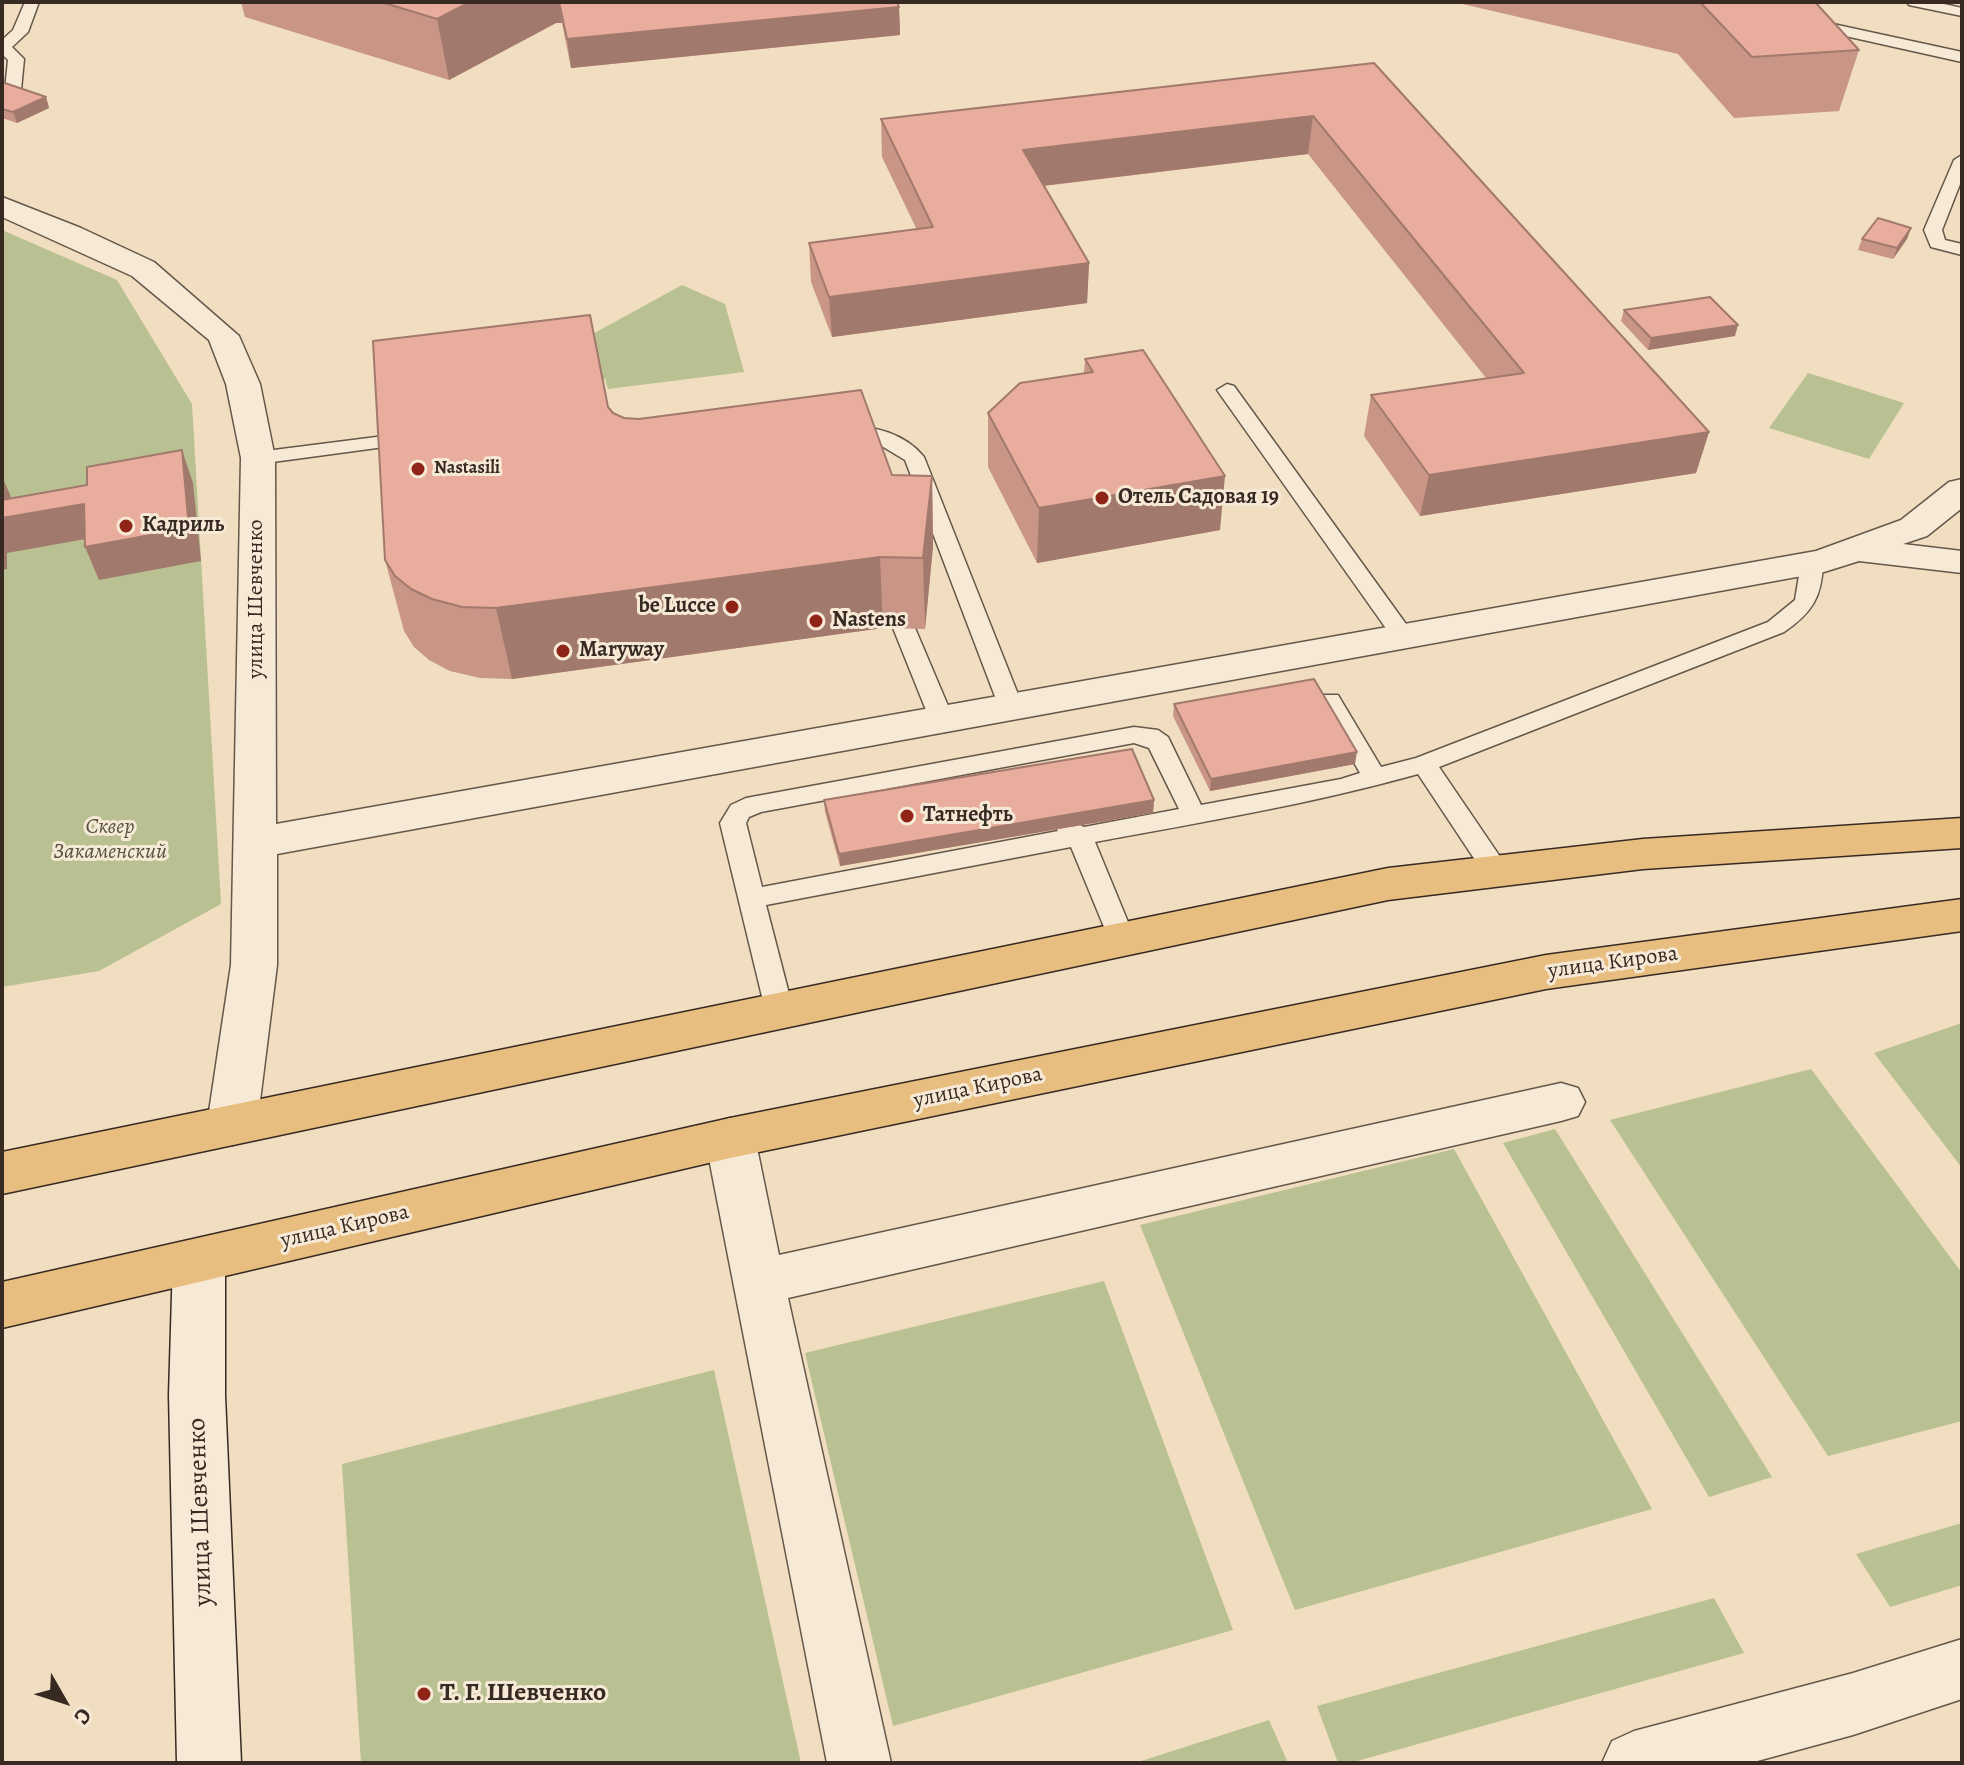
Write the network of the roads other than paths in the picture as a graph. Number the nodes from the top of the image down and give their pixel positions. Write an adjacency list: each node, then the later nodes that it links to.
1 (32, 2): 5 (lane)
2 (1914, 2): 3 (lane)
3 (1962, 12)
4 (1791, 20): 6 (lane)
5 (2, 47): 7 (lane)
6 (1962, 57)
7 (13, 90)
8 (1962, 160): 10 (lane)
9 (2, 206): 14 (street, улица Шевченко)
10 (1962, 250)
11 (1227, 390): 20 (lane)
12 (824, 434): 22 (lane)
13 (392, 441): 14 (lane)
14 (258, 458): 32 (street, улица Шевченко)
15 (1962, 490): 16 (street)
16 (1853, 550): 17 (street); 18 (street)
17 (1962, 562)
18 (1812, 563): 20 (street); 25 (lane)
19 (904, 628): 23 (lane)
20 (1403, 636): 22 (street)
21 (1330, 700): 26 (lane)
22 (1011, 707): 23 (street)
23 (942, 720): 32 (street)
24 (991, 761): 27 (lane); 29 (lane); 34 (lane)
25 (1424, 764): 26 (lane); 33 (lane)
26 (1375, 778): 29 (lane)
27 (1013, 780)
28 (1047, 809): 31 (lane)
29 (1195, 817): 31 (lane)
30 (1962, 833): 33 (main road)
31 (1080, 837): 34 (lane); 36 (lane)
32 (255, 843): 39 (street, улица Шевченко)
33 (1496, 871): 36 (main road)
34 (752, 898): 37 (lane)
35 (1962, 915): 40 (main road, улица Кирова)
36 (1122, 939): 37 (main road)
37 (780, 1013): 39 (main road)
38 (1561, 1102): 43 (street)
39 (232, 1125): 41 (main road)
40 (730, 1138): 42 (main road, улица Кирова); 43 (street)
41 (2, 1173)
42 (199, 1261): 44 (main road, улица Кирова); 46 (street, улица Шевченко)
43 (758, 1282): 47 (street)
44 (2, 1305)
45 (1962, 1669): 48 (street)
46 (209, 1763)
47 (859, 1763)
48 (1634, 1763)

